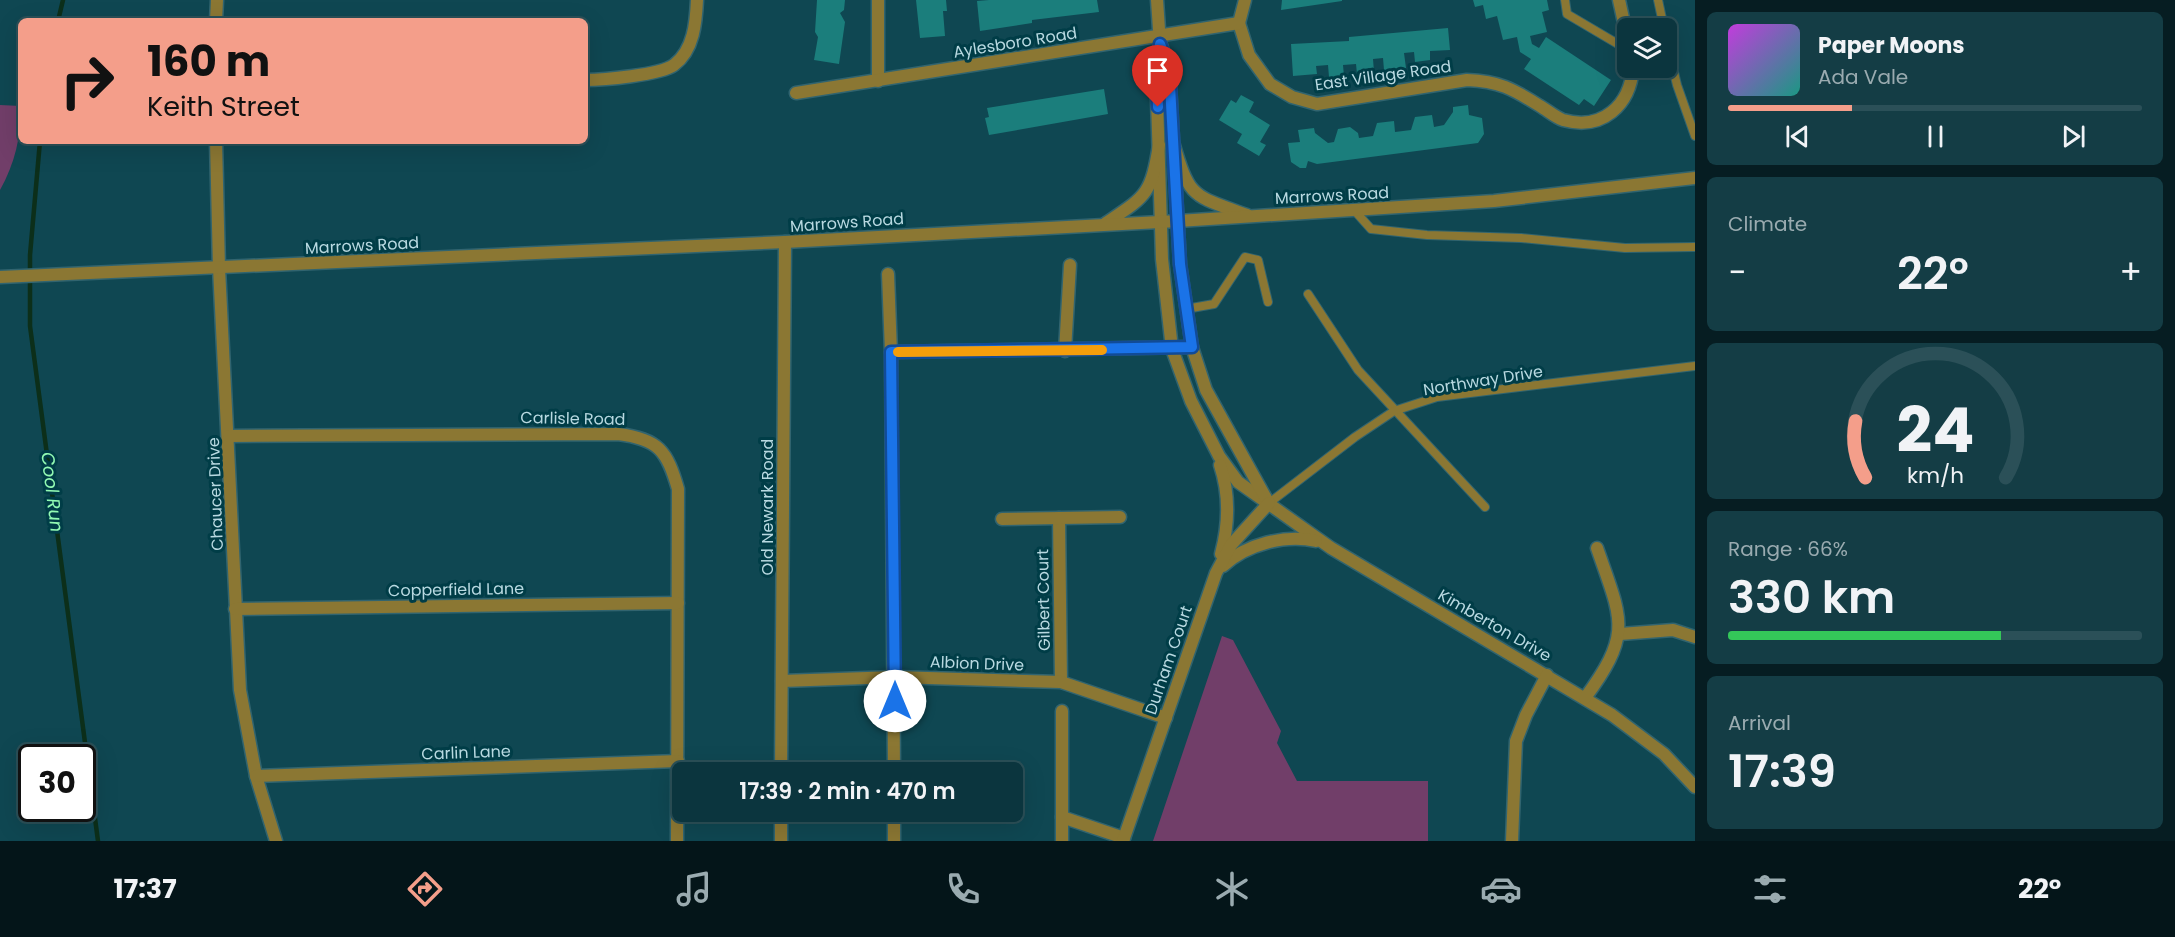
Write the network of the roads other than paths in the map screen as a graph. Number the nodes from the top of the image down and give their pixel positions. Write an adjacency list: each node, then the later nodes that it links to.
1 (217, 0): 9 (street)
2 (696, 0): 17 (street)
3 (878, 0): 18 (street)
4 (1157, 0): 13 (street)
5 (1245, 0): 12 (street)
6 (1565, 0): 14 (lane)
7 (1619, 0): 10 (street)
8 (1658, 0): 11 (lane)
9 (216, 18)
10 (1623, 18)
11 (1662, 18)
12 (1239, 23): 13 (street, Aylesboro Road); 15 (street, East Village Road)
13 (1160, 40): 18 (street, Aylesboro Road); 21 (street); 23 (street)
14 (1617, 44)
15 (1632, 78)
16 (1675, 78): 20 (lane)
17 (588, 81)
18 (878, 81): 19 (street, Aylesboro Road)
19 (796, 93)
20 (1695, 136)
21 (1173, 142): 26 (street); 27 (street, Kimberton Drive)
22 (216, 144): 33 (street, Chaucer Drive)
23 (1159, 146): 28 (street, Kimberton Drive); 29 (street)
24 (1695, 178): 25 (street, Marrows Road)
25 (1354, 210): 26 (street, Marrows Road); 31 (lane)
26 (1251, 216): 27 (street, Marrows Road)
27 (1178, 221): 28 (street, Marrows Road); 38 (street, Kimberton Drive)
28 (1161, 222): 29 (street, Marrows Road); 40 (street, Kimberton Drive)
29 (1104, 225): 30 (street, Marrows Road)
30 (785, 242): 33 (street, Marrows Road); 61 (street, Old Newark Road)
31 (1695, 247)
32 (1070, 265): 41 (street)
33 (219, 268): 35 (street, Marrows Road); 45 (street, Chaucer Drive)
34 (888, 274): 42 (street)
35 (0, 277)
36 (1308, 294): 44 (lane)
37 (1268, 302): 38 (lane)
38 (1186, 309): 39 (street, Kimberton Drive)
39 (1192, 347): 40 (street); 47 (street, Kimberton Drive)
40 (1172, 350): 41 (street); 46 (street, Kimberton Drive)
41 (1065, 351): 42 (street)
42 (891, 352): 60 (street)
43 (1695, 366): 44 (lane, Northway Drive)
44 (1394, 411): 47 (lane, Northway Drive); 48 (lane)
45 (229, 436): 55 (street, Carlisle Road); 56 (street, Chaucer Drive)
46 (1213, 445): 47 (street, Kimberton Drive); 54 (street)
47 (1269, 503): 52 (street, Kimberton Drive); 54 (street, Durham Court)
48 (1485, 507)
49 (1120, 517): 50 (street)
50 (1059, 518): 51 (street); 62 (street, Gilbert Court)
51 (1002, 519)
52 (1323, 543): 54 (street); 59 (street, Kimberton Drive)
53 (1597, 549): 57 (street)
54 (1216, 573): 65 (street, Durham Court)
55 (678, 603): 56 (street, Copperfield Lane); 66 (street, Carlisle Road)
56 (235, 609): 69 (street, Chaucer Drive)
57 (1620, 634): 58 (street); 63 (street)
58 (1695, 637)
59 (1547, 675): 63 (street, Kimberton Drive); 80 (street)
60 (895, 678): 61 (street, Albion Drive); 62 (street, Albion Drive); 68 (street)
61 (782, 681): 67 (street, Old Newark Road)
62 (1060, 682): 65 (street, Albion Drive)
63 (1585, 698): 70 (street, Kimberton Drive)
64 (1062, 711): 71 (street)
65 (1166, 718): 74 (street, Durham Court)
66 (678, 761): 69 (street, Carlin Lane); 76 (street, Carlisle Road)
67 (781, 762)
68 (894, 762)
69 (256, 776): 75 (street, Chaucer Drive)
70 (1694, 782)
71 (1062, 817): 74 (street); 79 (street)
72 (781, 822): 77 (street)
73 (894, 822): 78 (street)
74 (1124, 840)
75 (276, 841)
76 (677, 841)
77 (781, 841)
78 (894, 841)
79 (1062, 841)
80 (1512, 841)

